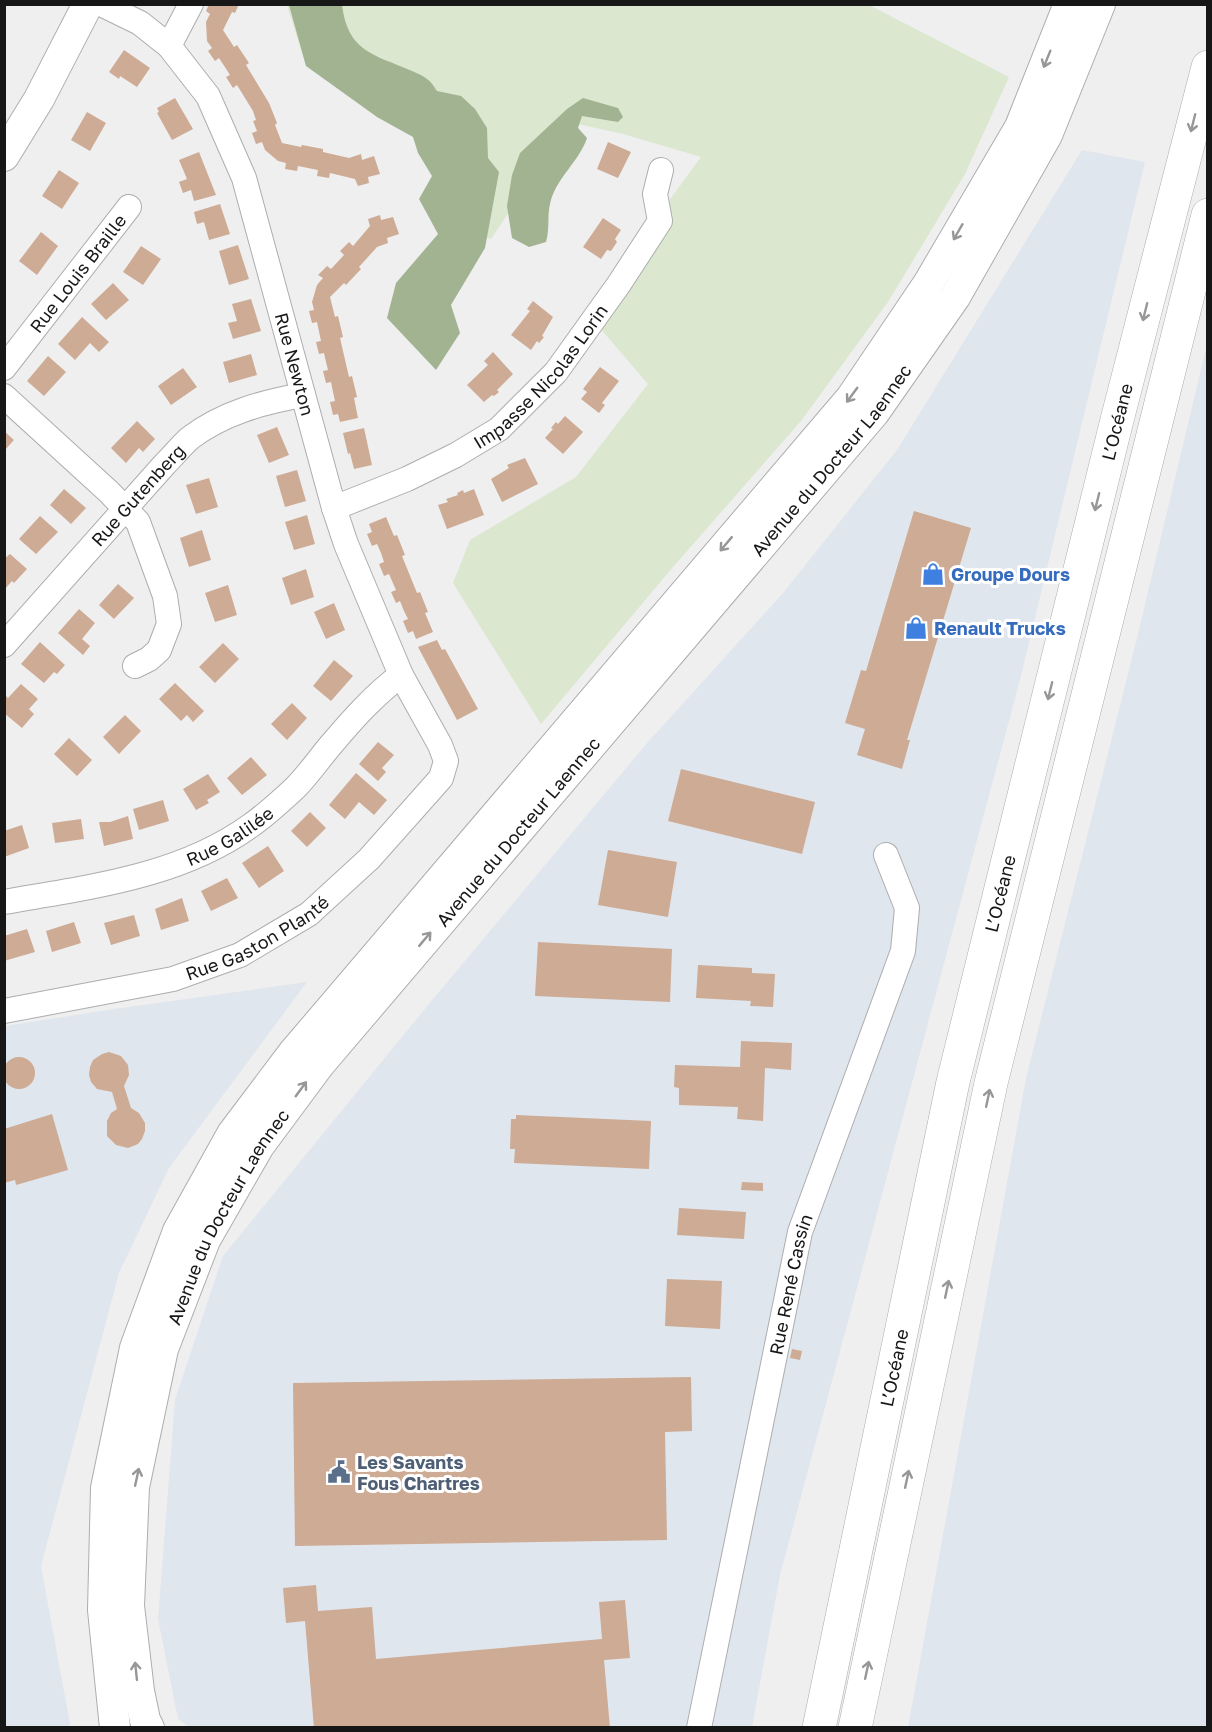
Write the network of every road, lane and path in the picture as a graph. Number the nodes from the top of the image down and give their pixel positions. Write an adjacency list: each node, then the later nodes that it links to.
1 (88, 4): 8 (main road)
2 (101, 4): 6 (street, Rue Newton)
3 (191, 4): 6 (street)
4 (1069, 4): 24 (main road, Avenue du Docteur Laennec, one-way to 24)
5 (1100, 4): 25 (main road, Avenue du Docteur Laennec, one-way to 5)
6 (169, 46): 13 (street, Rue Newton)
7 (1208, 67): 27 (highway, L’Océane, one-way to 27)
8 (4, 156)
9 (661, 170): 15 (street, Impasse Nicolas Lorin)
10 (129, 207): 12 (street, Rue Louis Braille)
11 (1208, 214): 28 (highway, L’Océane, one-way to 11)
12 (4, 368)
13 (303, 395): 15 (street, Rue Newton); 16 (street, Rue Gutenberg)
14 (4, 396): 16 (street)
15 (334, 508): 19 (street, Rue Newton)
16 (124, 509): 17 (street, Rue Gutenberg); 18 (street)
17 (4, 645)
18 (135, 666)
19 (400, 675): 20 (street, Rue Newton); 22 (street, Rue Galilée)
20 (446, 761): 23 (street, Rue Gaston Planté)
21 (886, 855): 26 (street, Rue René Cassin)
22 (4, 902)
23 (4, 1011)
24 (115, 1728)
25 (149, 1728)
26 (699, 1728)
27 (819, 1728)
28 (855, 1728)

